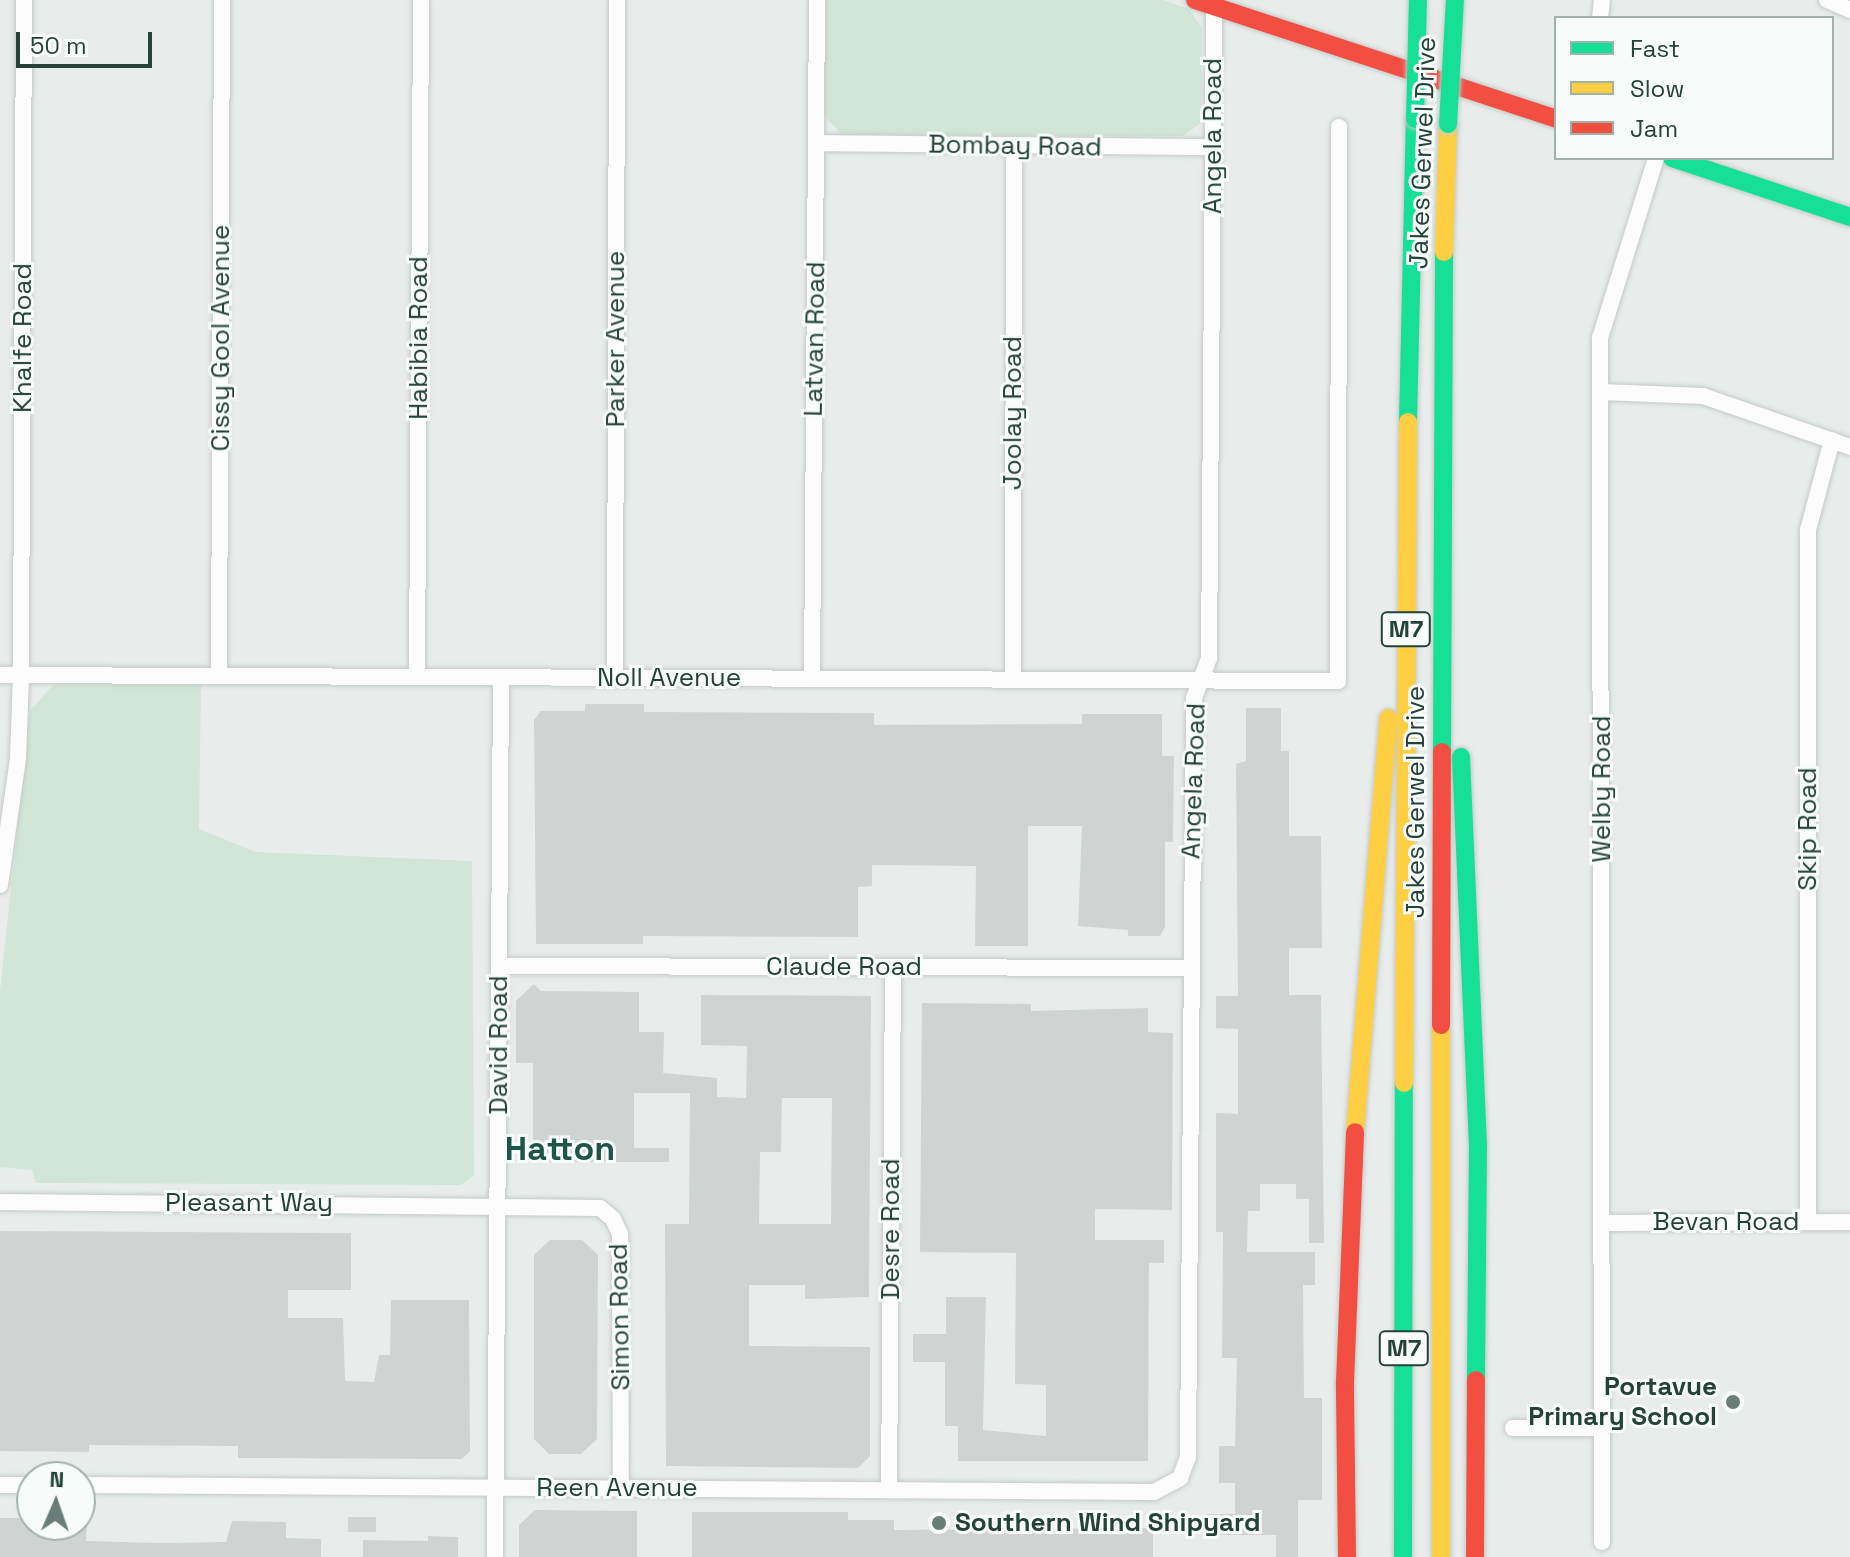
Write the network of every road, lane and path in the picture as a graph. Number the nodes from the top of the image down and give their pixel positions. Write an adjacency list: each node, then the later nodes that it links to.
1 (24, 0): 26 (street, Khalfe Road)
2 (222, 0): 27 (street, Cissy Gool Avenue)
3 (421, 0): 28 (street, Habibia Road)
4 (617, 0): 30 (street, Parker Avenue)
5 (817, 0): 14 (street, Latvan Road)
6 (1195, 0): 10 (main road)
7 (1418, 0): 24 (main road, Jakes Gerwel Drive / M7, bridge)
8 (1455, 0): 23 (main road, Jakes Gerwel Drive / M7, bridge)
9 (1827, 0): 11 (street)
10 (1214, 6): 12 (main road); 16 (street, Angela Road)
11 (1850, 10)
12 (1554, 118)
13 (1339, 127): 33 (street, Noll Avenue)
14 (817, 143): 15 (street, Bombay Road); 31 (street, Latvan Road)
15 (1014, 146): 16 (street, Bombay Road); 32 (street, Joolay Road)
16 (1213, 147): 33 (street, Angela Road)
17 (1655, 160): 20 (street, Welby Road)
18 (1678, 160): 19 (main road)
19 (1850, 217)
20 (1601, 392): 21 (street); 42 (street, Welby Road)
21 (1832, 440): 22 (street); 40 (street, Skip Road)
22 (1850, 447)
23 (1442, 542): 54 (main road, Jakes Gerwel Drive / M7); 55 (main road)
24 (1405, 546): 52 (main road); 53 (main road, Jakes Gerwel Drive / M7)
25 (0, 675): 26 (street, Noll Avenue)
26 (21, 675): 27 (street, Noll Avenue); 34 (street, Khalfe Road)
27 (219, 676): 28 (street, Noll Avenue)
28 (417, 677): 29 (street, Noll Avenue)
29 (501, 677): 30 (street, Noll Avenue); 35 (street, David Road)
30 (615, 678): 31 (street, Noll Avenue)
31 (812, 679): 32 (street, Noll Avenue)
32 (1013, 680): 33 (street, Noll Avenue)
33 (1201, 681): 37 (street, Angela Road)
34 (0, 885)
35 (499, 966): 36 (street, Claude Road); 39 (street, David Road)
36 (893, 967): 37 (street, Claude Road); 48 (street, Desre Road)
37 (1189, 968): 49 (street, Angela Road)
38 (0, 1202): 39 (street, Pleasant Way)
39 (498, 1204): 46 (street, David Road); 47 (street, Simon Road)
40 (1808, 1222): 41 (street, Bevan Road); 42 (street, Bevan Road)
41 (1850, 1222)
42 (1603, 1223): 44 (street, Welby Road)
43 (1513, 1428): 44 (street)
44 (1603, 1428): 50 (street, Welby Road)
45 (96, 1485): 46 (street, Reen Avenue)
46 (496, 1488): 47 (street, Reen Avenue); 51 (street, David Road)
47 (621, 1488): 48 (street, Reen Avenue)
48 (889, 1490): 49 (street, Reen Avenue)
49 (1154, 1492)
50 (1602, 1542)
51 (495, 1557)
52 (1347, 1557)
53 (1403, 1557)
54 (1441, 1557)
55 (1475, 1557)

